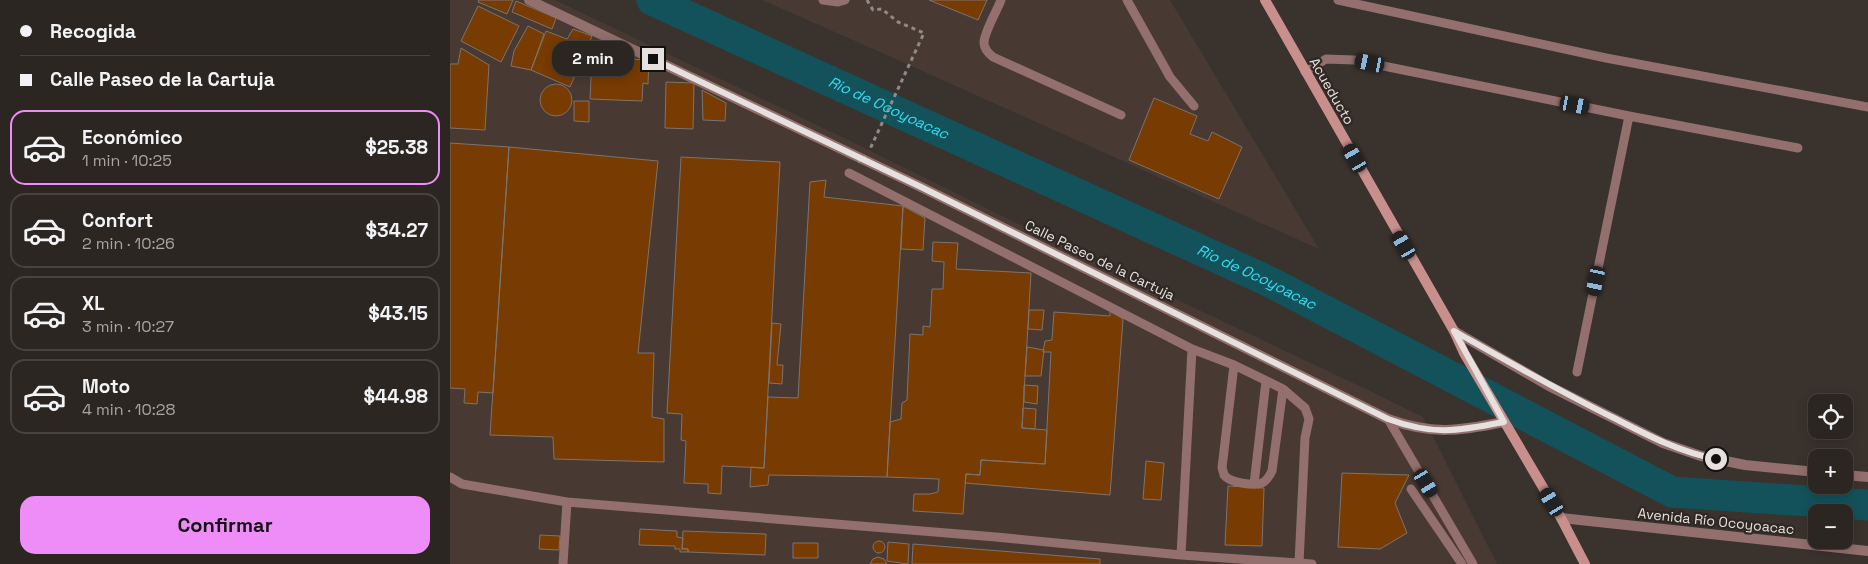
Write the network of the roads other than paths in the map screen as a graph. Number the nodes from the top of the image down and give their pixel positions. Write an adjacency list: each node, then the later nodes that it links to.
1 (529, 0): 21 (street, Calle Paseo de la Cartuja)
2 (823, 0): 3 (lane)
3 (845, 0)
4 (1001, 0): 11 (lane)
5 (1127, 0): 9 (lane)
6 (1264, 0): 8 (main road, Acueducto)
7 (1338, 0): 10 (lane)
8 (1305, 72): 12 (lane); 15 (main road, Acueducto)
9 (1194, 106)
10 (1868, 107)
11 (1121, 115)
12 (1629, 116): 13 (lane); 18 (lane)
13 (1798, 148)
14 (849, 173): 16 (lane)
15 (1454, 331): 22 (main road, Acueducto); 23 (street)
16 (1192, 349): 17 (lane); 32 (lane)
17 (1234, 365): 19 (lane); 27 (lane)
18 (1578, 372)
19 (1266, 381): 20 (lane); 27 (lane)
20 (1282, 389): 27 (lane); 33 (lane)
21 (1388, 419): 22 (street, Calle Paseo de la Cartuja); 37 (lane)
22 (1504, 422): 30 (main road, Acueducto)
23 (1808, 471)
24 (1853, 476): 26 (street)
25 (450, 477): 29 (lane)
26 (1868, 477)
27 (1254, 484)
28 (1411, 489): 36 (lane)
29 (567, 502): 32 (lane); 34 (lane)
30 (1561, 518): 31 (street, Avenida Río Ocoyoacac); 38 (main road, Acueducto)
31 (1868, 551)
32 (1180, 555): 33 (lane)
33 (1299, 563): 35 (lane)
34 (563, 564)
35 (1312, 564)
36 (1462, 564)
37 (1473, 564)
38 (1585, 564)

